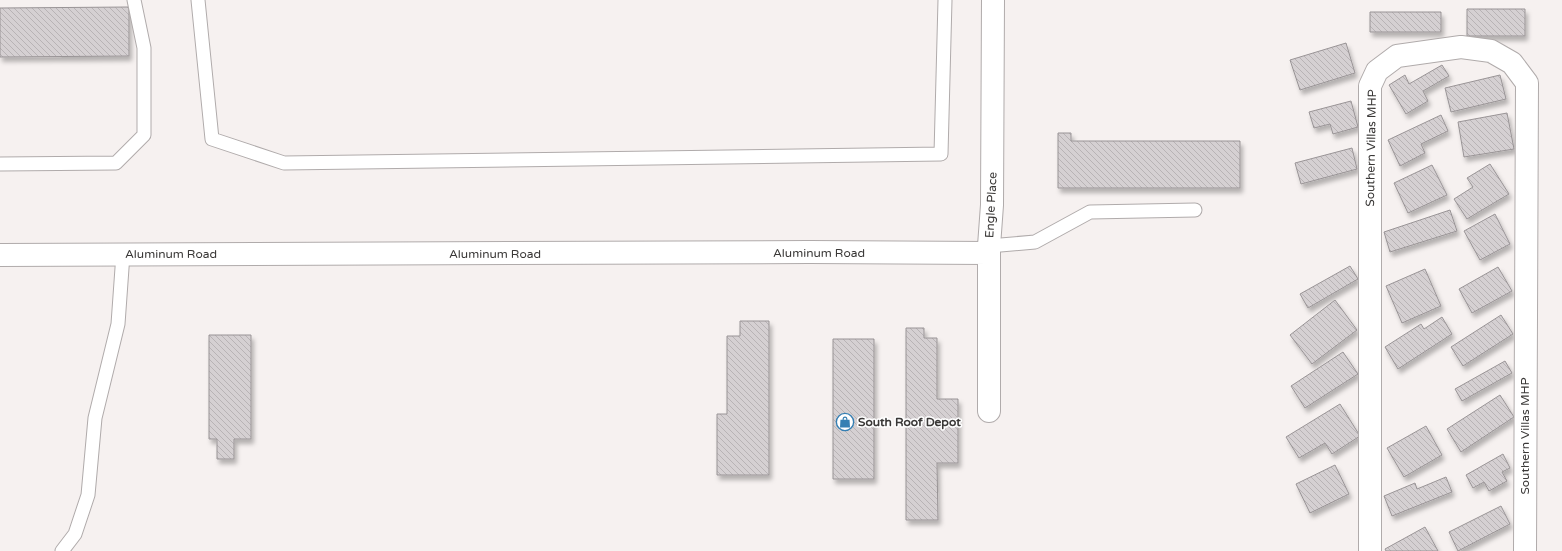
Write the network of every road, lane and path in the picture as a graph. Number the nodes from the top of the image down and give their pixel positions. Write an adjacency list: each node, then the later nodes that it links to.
1 (134, 0): 5 (lane)
2 (198, 0): 3 (lane)
3 (945, 0)
4 (993, 0): 7 (street, Engle Place)
5 (0, 164)
6 (1195, 210): 7 (lane)
7 (989, 250): 8 (street, Aluminum Road); 10 (street, Engle Place)
8 (123, 254): 9 (street, Aluminum Road); 11 (lane)
9 (0, 255)
10 (989, 411)
11 (62, 551)
12 (1370, 551): 13 (street, Southern Villas MHP)
13 (1525, 551)

